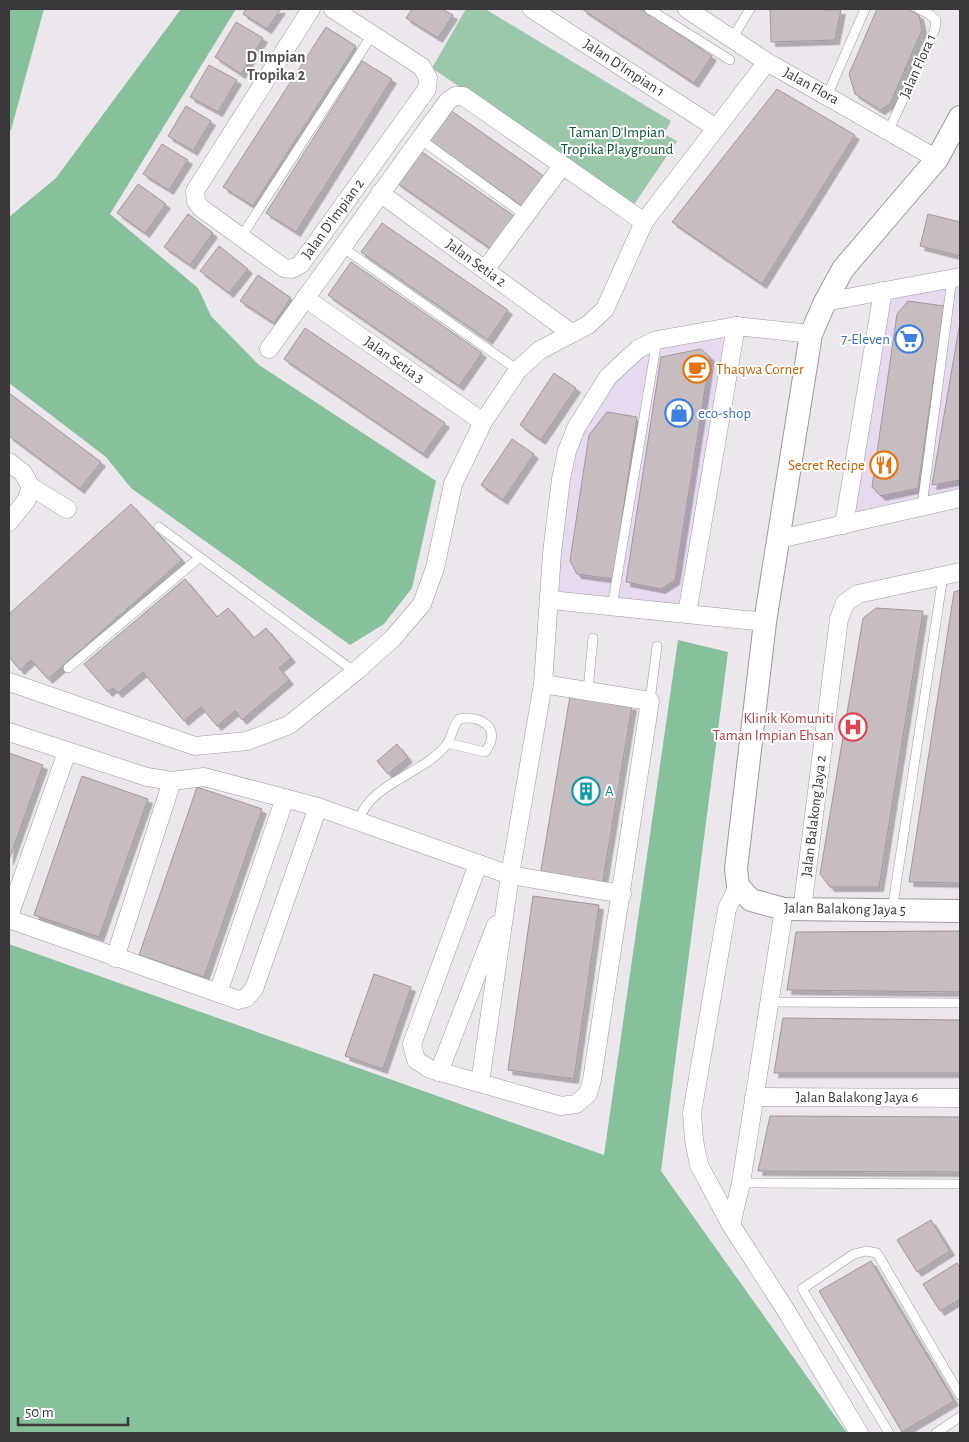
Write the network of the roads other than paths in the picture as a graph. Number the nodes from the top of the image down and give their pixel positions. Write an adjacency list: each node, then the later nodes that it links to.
1 (311, 9): 24 (street, Jalan D'Impian 2)
2 (333, 9): 10 (street, Jalan D'Impian 2)
3 (532, 9): 9 (street, Jalan D'Impian 1)
4 (649, 9): 12 (lane)
5 (686, 9): 11 (street, Jalan Flora)
6 (750, 9): 11 (lane)
7 (866, 9): 14 (lane)
8 (918, 9): 17 (lane, Jalan Flora 1)
9 (552, 14): 16 (street, Jalan D'Impian 1)
10 (372, 35): 24 (lane); 24 (street, Jalan D'Impian 2)
11 (732, 39): 13 (street, Jalan Flora)
12 (730, 60)
13 (767, 62): 14 (street, Jalan Flora); 16 (street)
14 (828, 96): 17 (street, Jalan Flora)
15 (960, 117): 19 (street)
16 (716, 128): 23 (street)
17 (889, 130): 19 (street, Jalan Flora)
18 (420, 139): 20 (street); 21 (street); 22 (lane)
19 (938, 159): 30 (street)
20 (562, 166): 22 (street); 23 (street)
21 (380, 193): 25 (street); 26 (street, Jalan Setia 2)
22 (525, 215): 26 (street)
23 (644, 222): 32 (street)
24 (241, 238)
25 (342, 246): 29 (street); 36 (lane)
26 (485, 270): 32 (street, Jalan Setia 2)
27 (956, 278): 28 (street); 41 (lane)
28 (883, 291): 30 (street); 44 (street)
29 (305, 298): 35 (street); 37 (street, Jalan Setia 3)
30 (825, 302): 33 (street)
31 (736, 326): 33 (street); 34 (street); 52 (street)
32 (571, 332): 36 (street)
33 (811, 334): 46 (street)
34 (657, 340): 50 (street); 51 (lane)
35 (269, 349)
36 (518, 370): 37 (street)
37 (483, 422): 57 (street)
38 (9, 462): 39 (street)
39 (30, 487): 42 (street); 43 (street)
40 (960, 498): 41 (street)
41 (922, 506): 44 (street)
42 (67, 509)
43 (9, 522)
44 (844, 525): 46 (street)
45 (159, 527): 47 (lane)
46 (779, 539): 53 (street)
47 (199, 558): 56 (lane); 57 (lane)
48 (960, 572): 49 (street)
49 (943, 576): 74 (street, Jalan Balakong Jaya 2); 75 (lane)
50 (550, 600): 51 (street); 59 (street)
51 (612, 606): 52 (street)
52 (687, 614): 53 (street)
53 (765, 622): 71 (street)
54 (593, 638): 60 (lane)
55 (657, 646): 61 (lane)
56 (68, 668)
57 (355, 672): 58 (street)
58 (9, 682)
59 (543, 684): 60 (street); 70 (street)
60 (588, 690): 61 (street)
61 (650, 701): 72 (street)
62 (9, 732): 64 (street)
63 (448, 743): 63 (lane); 68 (lane)
64 (67, 752): 65 (street); 77 (street)
65 (172, 781): 66 (street); 78 (street)
66 (285, 798): 67 (street); 79 (street)
67 (318, 807): 68 (street); 79 (street)
68 (359, 820): 69 (street)
69 (478, 864): 70 (street); 82 (street)
70 (510, 876): 72 (street); 73 (street)
71 (738, 886): 74 (street, Jalan Balakong Jaya 5); 88 (street)
72 (622, 894): 83 (street)
73 (507, 896): 82 (street); 83 (street)
74 (793, 909): 75 (street, Jalan Balakong Jaya 5); 80 (street, Jalan Balakong Jaya 2)
75 (892, 911): 76 (street, Jalan Balakong Jaya 5)
76 (960, 911)
77 (9, 917): 78 (street)
78 (115, 958): 79 (street)
79 (218, 993)
80 (769, 1002): 81 (lane); 84 (street, Jalan Balakong Jaya 2)
81 (960, 1003)
82 (439, 1072): 83 (street)
83 (480, 1083)
84 (754, 1097): 85 (street, Jalan Balakong Jaya 6); 86 (street, Jalan Balakong Jaya 2)
85 (960, 1098)
86 (741, 1182): 87 (lane); 88 (street, Jalan Balakong Jaya 2)
87 (960, 1184)
88 (731, 1225): 91 (street)
89 (960, 1395): 92 (lane)
90 (960, 1417): 93 (lane)
91 (858, 1433)
92 (888, 1433)
93 (936, 1433)

